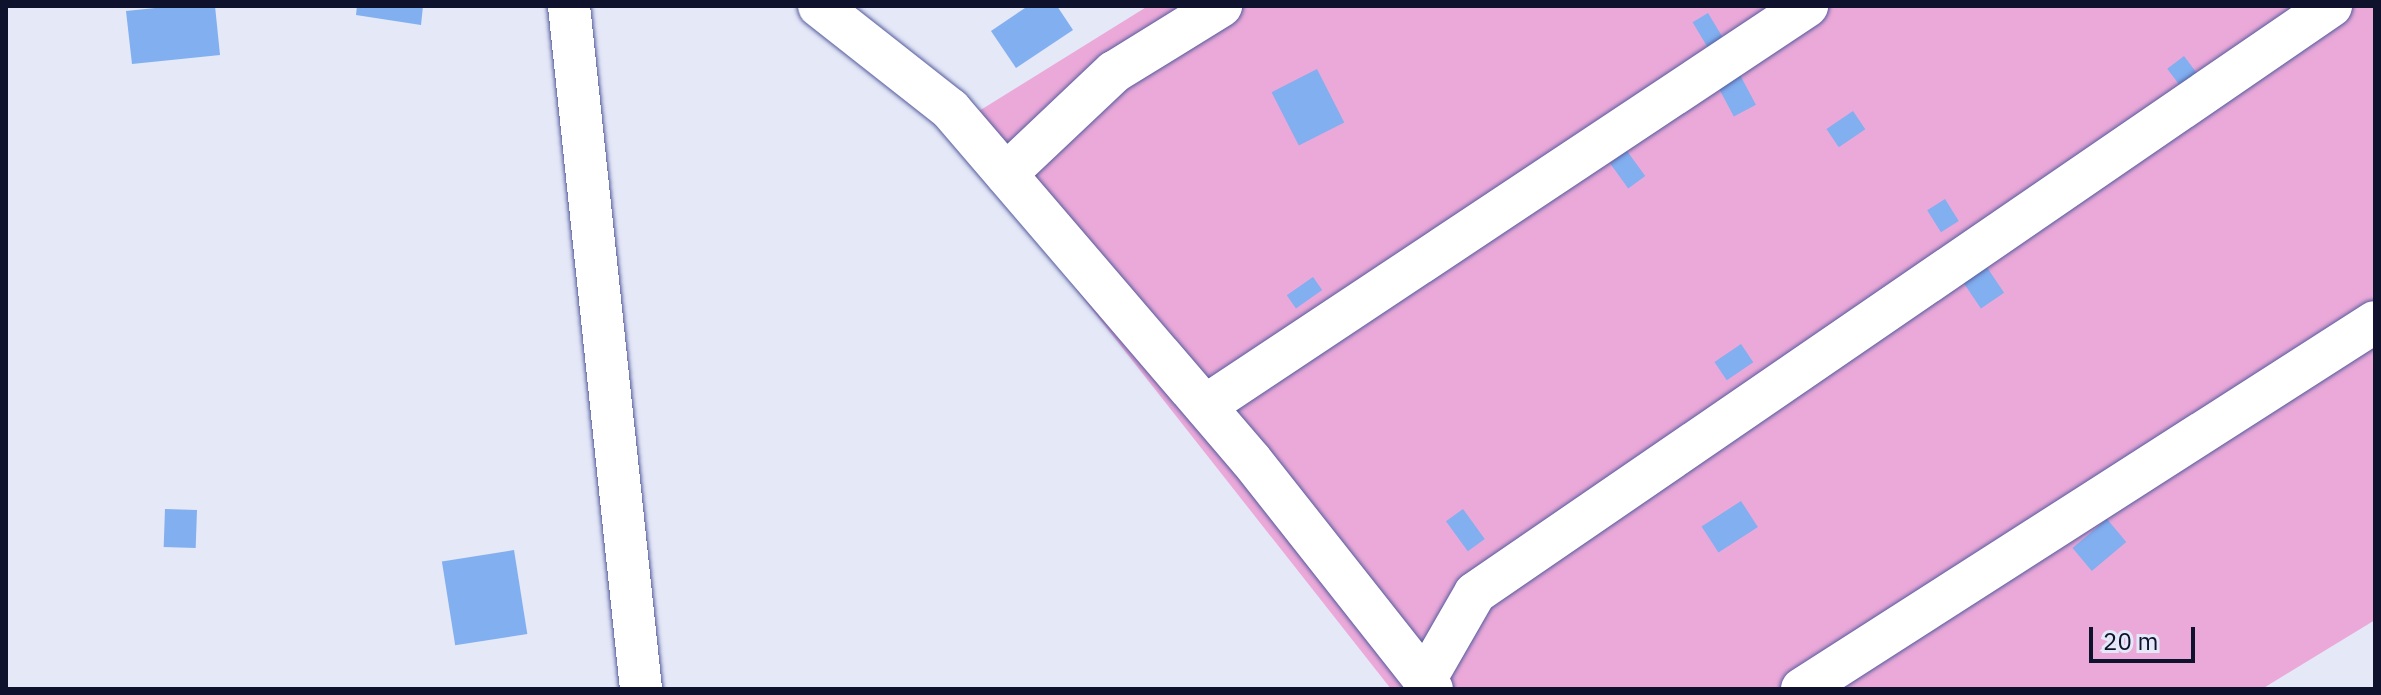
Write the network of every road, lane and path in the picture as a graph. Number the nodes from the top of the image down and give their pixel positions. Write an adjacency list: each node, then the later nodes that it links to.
1 (569, 6): 10 (street)
2 (819, 6): 6 (street)
3 (1221, 6): 6 (street)
4 (1807, 6): 8 (street)
5 (2331, 6): 9 (street)
6 (1006, 174): 8 (street)
7 (2375, 322): 11 (street)
8 (1205, 406): 9 (street)
9 (1428, 685)
10 (641, 689)
11 (1802, 689)

